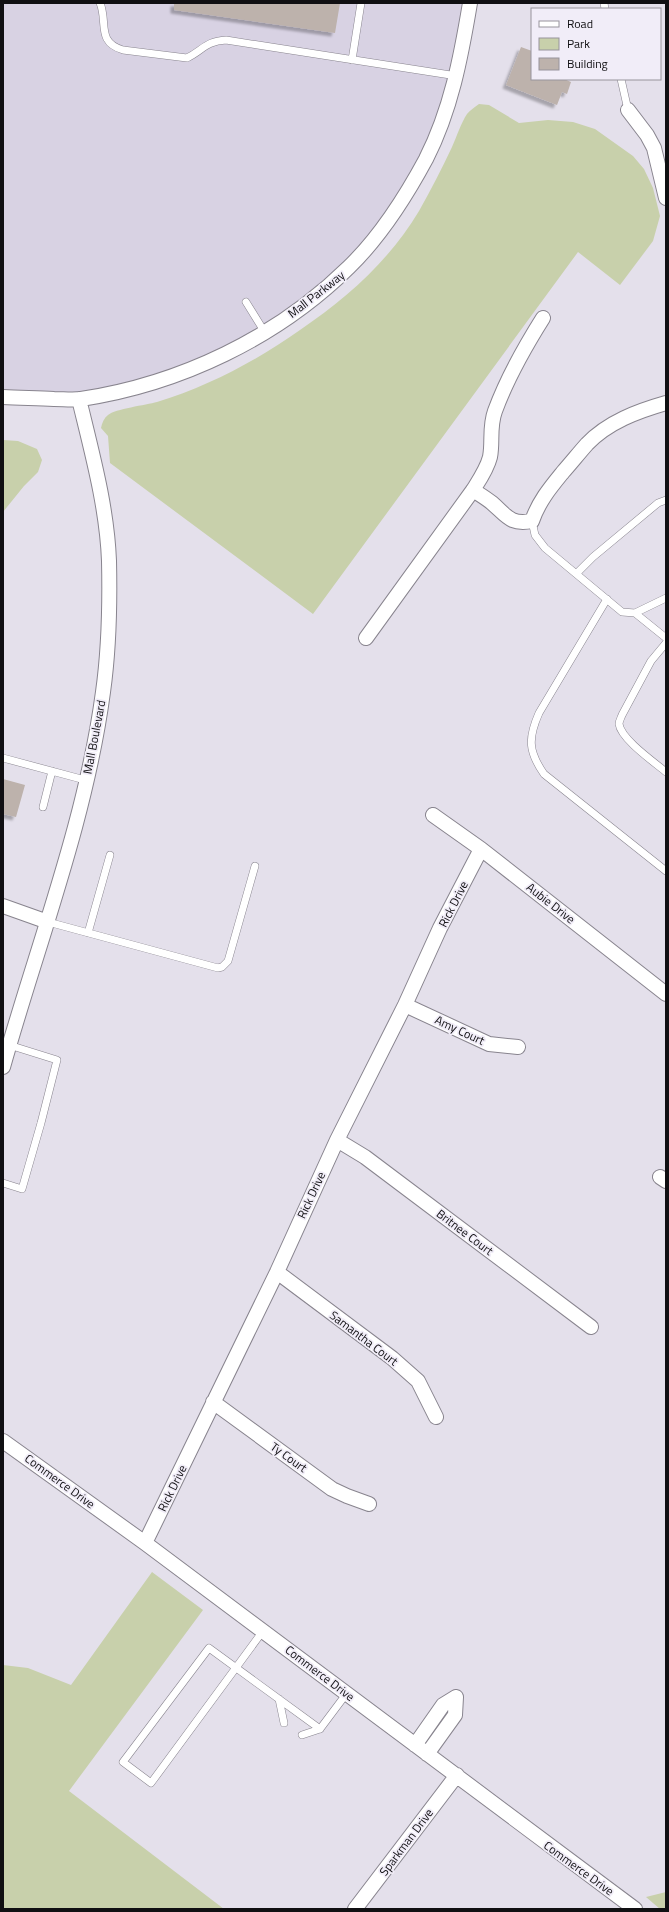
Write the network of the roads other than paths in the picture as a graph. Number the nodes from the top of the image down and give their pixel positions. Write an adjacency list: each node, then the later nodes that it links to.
1 (100, 3): 4 (lane)
2 (361, 3): 4 (lane)
3 (470, 3): 5 (street, Mall Parkway)
4 (352, 60): 5 (lane)
5 (457, 76): 11 (street, Mall Parkway)
6 (621, 80): 7 (lane)
7 (628, 110): 8 (street)
8 (666, 198)
9 (246, 302): 11 (lane)
10 (543, 318): 15 (street)
11 (264, 331): 13 (street, Mall Parkway)
12 (3, 396): 13 (street, Mall Parkway)
13 (80, 399): 28 (street, Mall Boulevard)
14 (666, 403): 17 (street)
15 (473, 490): 17 (street); 22 (street)
16 (666, 500): 18 (lane)
17 (532, 521): 18 (lane)
18 (577, 573): 20 (lane)
19 (666, 598): 21 (lane)
20 (607, 599): 21 (lane); 34 (lane)
21 (635, 613): 23 (lane)
22 (366, 638)
23 (666, 638)
24 (666, 643): 27 (lane)
25 (3, 758): 26 (lane)
26 (52, 770): 28 (lane); 29 (lane)
27 (666, 772)
28 (85, 780): 36 (street, Mall Boulevard)
29 (43, 807)
30 (433, 815): 31 (street, Aubie Drive)
31 (481, 849): 38 (street, Aubie Drive); 39 (street, Rick Drive)
32 (110, 855): 37 (lane)
33 (255, 866): 37 (lane)
34 (666, 870)
35 (3, 906): 36 (street)
36 (48, 922): 37 (lane); 40 (street, Mall Boulevard)
37 (88, 933)
38 (666, 994)
39 (405, 1005): 41 (street, Amy Court); 43 (street, Rick Drive)
40 (9, 1045): 42 (street, Mall Boulevard); 44 (lane)
41 (518, 1047)
42 (3, 1067)
43 (337, 1140): 45 (street, Rick Drive); 46 (street, Britnee Court)
44 (3, 1184)
45 (277, 1272): 47 (street, Rick Drive); 48 (street, Samantha Court)
46 (591, 1327)
47 (213, 1402): 50 (street, Ty Court); 51 (street, Rick Drive)
48 (436, 1417)
49 (3, 1441): 51 (street, Commerce Drive)
50 (369, 1504)
51 (145, 1543): 52 (street, Commerce Drive)
52 (263, 1631): 53 (lane); 54 (street, Commerce Drive)
53 (236, 1668): 53 (lane); 55 (lane)
54 (347, 1693): 57 (lane); 59 (street, Commerce Drive)
55 (278, 1699): 56 (lane); 57 (lane)
56 (284, 1722)
57 (320, 1729): 58 (lane)
58 (302, 1735)
59 (415, 1745): 60 (street, Commerce Drive); 60 (street)
60 (427, 1754): 61 (street, Commerce Drive)
61 (457, 1775): 62 (street, Sparkman Drive); 63 (street, Commerce Drive)
62 (355, 1909)
63 (635, 1909)

